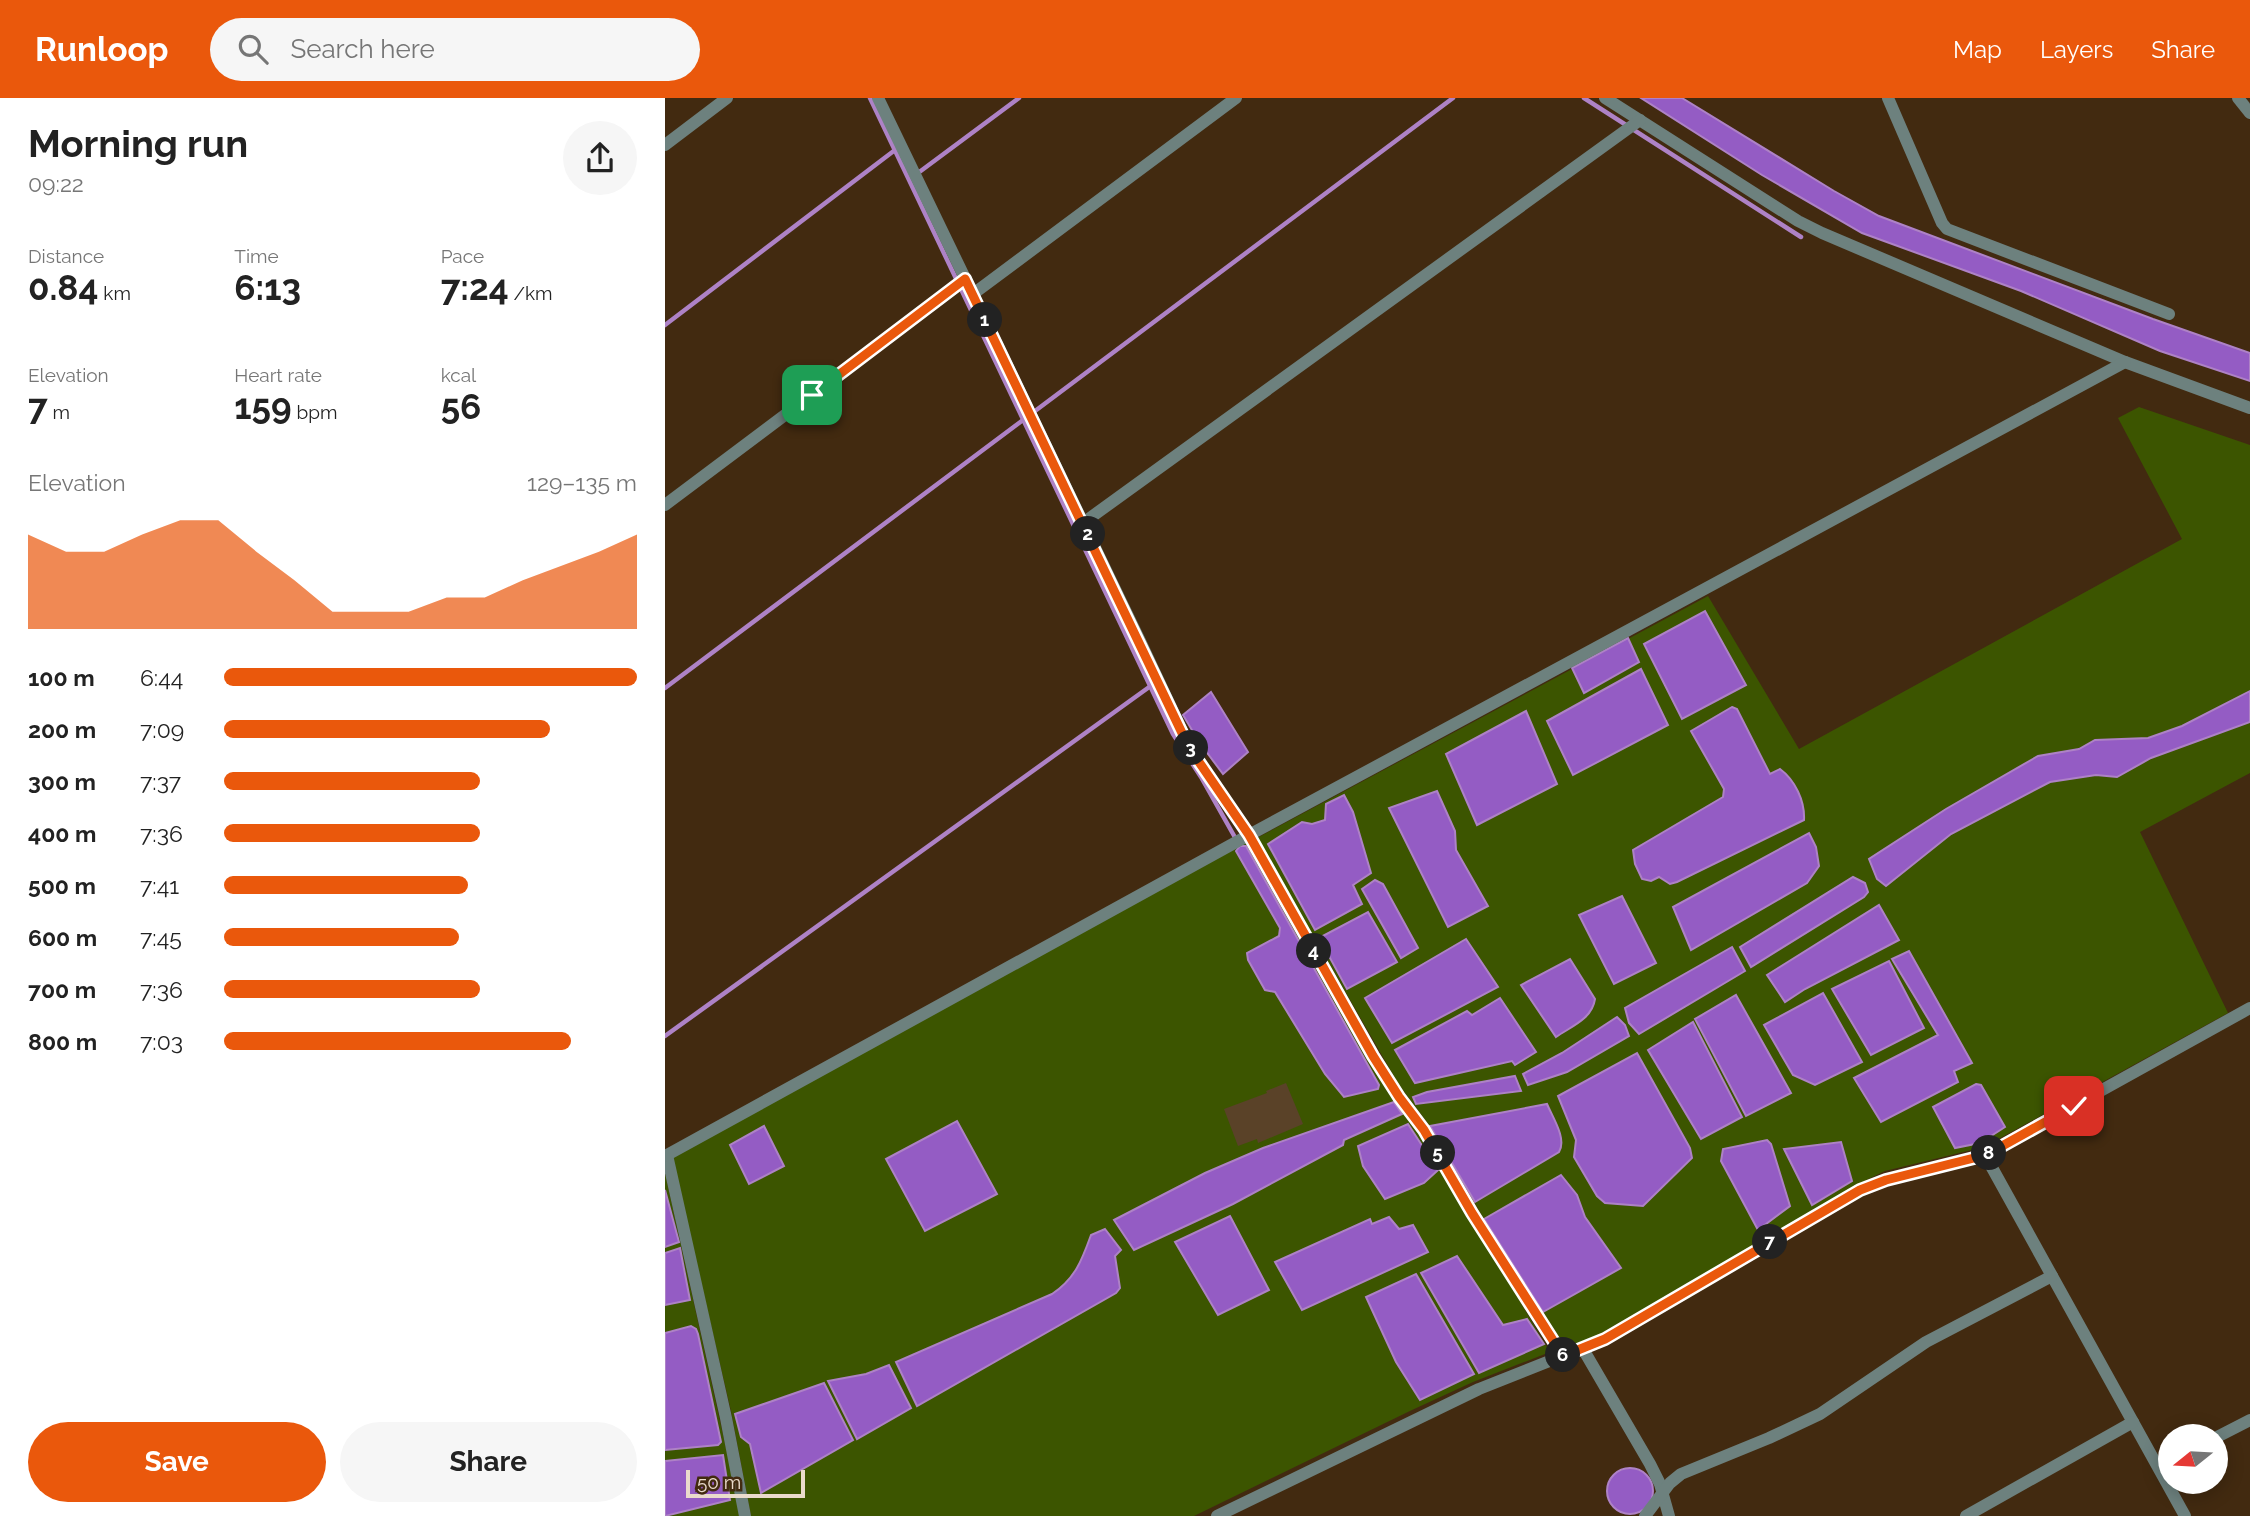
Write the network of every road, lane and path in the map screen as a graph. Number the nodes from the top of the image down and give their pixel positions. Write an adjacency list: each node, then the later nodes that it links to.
1 (727, 98): 10 (street)
2 (878, 98): 11 (street)
3 (1236, 98): 12 (street)
4 (1605, 98): 7 (street)
5 (1888, 98): 13 (street)
6 (2238, 98): 8 (street)
7 (1628, 104): 9 (street)
8 (2250, 113)
9 (1640, 120): 14 (street); 17 (street)
10 (665, 145)
11 (965, 279): 12 (street); 16 (street)
12 (973, 294): 17 (street)
13 (2169, 314)
14 (2125, 362): 15 (street); 18 (street)
15 (2250, 408)
16 (665, 505)
17 (1083, 523): 18 (street)
18 (1249, 835): 20 (street); 24 (street)
19 (2250, 1008): 21 (street)
20 (666, 1155): 31 (street)
21 (1986, 1155): 22 (street); 23 (street)
22 (2052, 1276): 26 (street); 30 (street)
23 (1583, 1349): 24 (street); 30 (street)
24 (1563, 1356): 32 (street)
25 (2250, 1420): 27 (street)
26 (2133, 1422): 28 (street); 35 (street)
27 (2228, 1431)
28 (2158, 1457)
29 (2176, 1494): 36 (street)
30 (1663, 1495): 33 (street); 34 (street)
31 (745, 1516)
32 (1217, 1516)
33 (1645, 1516)
34 (1669, 1516)
35 (1966, 1516)
36 (2185, 1516)

